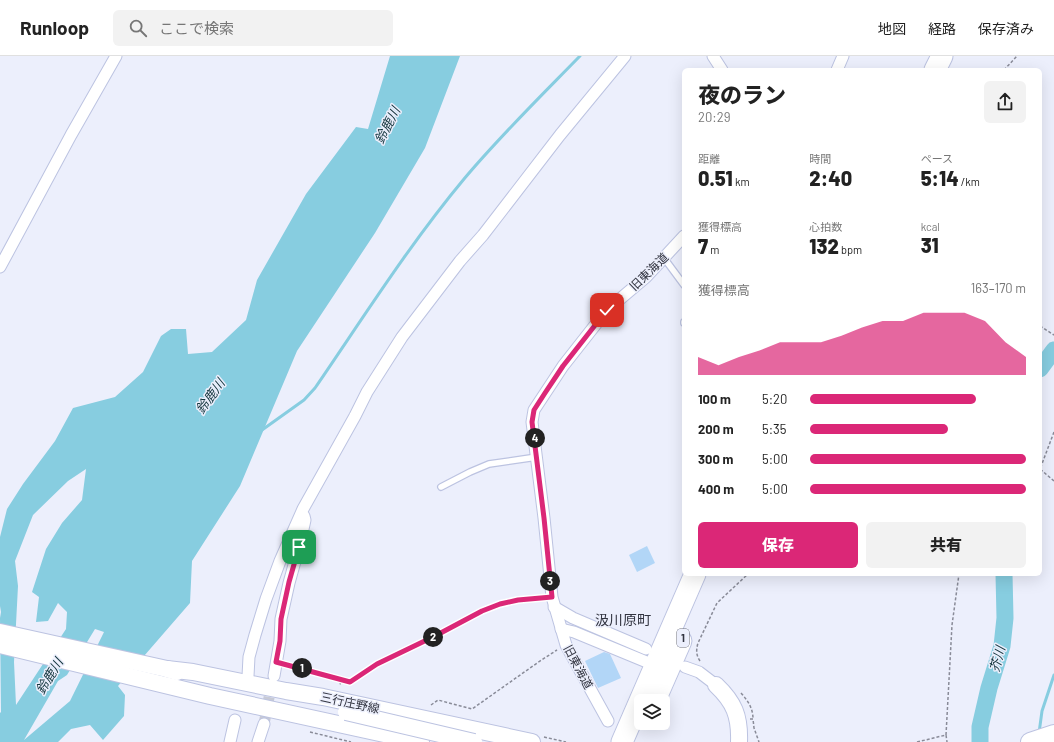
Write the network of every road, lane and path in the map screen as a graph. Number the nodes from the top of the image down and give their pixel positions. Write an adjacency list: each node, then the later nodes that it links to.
1 (116, 56): 15 (street)
2 (625, 56): 25 (street)
3 (712, 56): 8 (street)
4 (843, 56): 9 (street)
5 (942, 56): 10 (highway)
6 (958, 56): 11 (highway)
7 (1017, 56): 12 (path)
8 (721, 68)
9 (837, 68)
10 (936, 68)
11 (951, 68)
12 (1006, 68)
13 (682, 238): 14 (street, 旧東海道)
14 (664, 258): 16 (lane); 20 (street, 旧東海道)
15 (0, 267)
16 (682, 282)
17 (1042, 327): 18 (path)
18 (1054, 335)
19 (1054, 432): 21 (path)
20 (538, 456): 24 (lane); 30 (street, 旧東海道)
21 (1042, 464)
22 (1042, 471): 23 (path)
23 (1054, 481)
24 (441, 488)
25 (303, 509): 36 (street); 41 (street)
26 (694, 576): 35 (highway, 1)
27 (709, 576): 45 (highway, 1)
28 (746, 576): 37 (path)
29 (959, 576): 55 (path)
30 (553, 602): 31 (street, 旧東海道); 35 (street); 40 (path)
31 (561, 629): 34 (street, 旧東海道); 35 (street)
32 (0, 632): 41 (main road, 三行庄野線)
33 (0, 645): 46 (main road, 三行庄野線)
34 (566, 645): 47 (path); 51 (street, 旧東海道)
35 (650, 657): 62 (highway, 1)
36 (276, 662): 39 (street); 40 (path)
37 (700, 662)
38 (685, 667): 42 (street)
39 (274, 676)
40 (341, 678): 43 (path)
41 (250, 685): 48 (main road, 三行庄野線); 61 (main road, 三行庄野線)
42 (716, 685): 64 (main road)
43 (340, 686)
44 (738, 690): 49 (path)
45 (658, 694)
46 (210, 696): 48 (main road, 三行庄野線); 58 (main road, 三行庄野線)
47 (431, 705)
48 (346, 719): 59 (main road, 三行庄野線); 60 (main road, 三行庄野線, bridge)
49 (753, 719)
50 (235, 720): 56 (street)
51 (608, 721)
52 (264, 724): 57 (street)
53 (642, 730): 63 (highway)
54 (1054, 734): 67 (main road)
55 (946, 735): 65 (path); 66 (path)
56 (230, 742)
57 (258, 742)
58 (376, 742)
59 (421, 742)
60 (474, 742)
61 (532, 742)
62 (622, 742)
63 (637, 742)
64 (739, 742)
65 (917, 742)
66 (947, 742)
67 (1030, 742)

